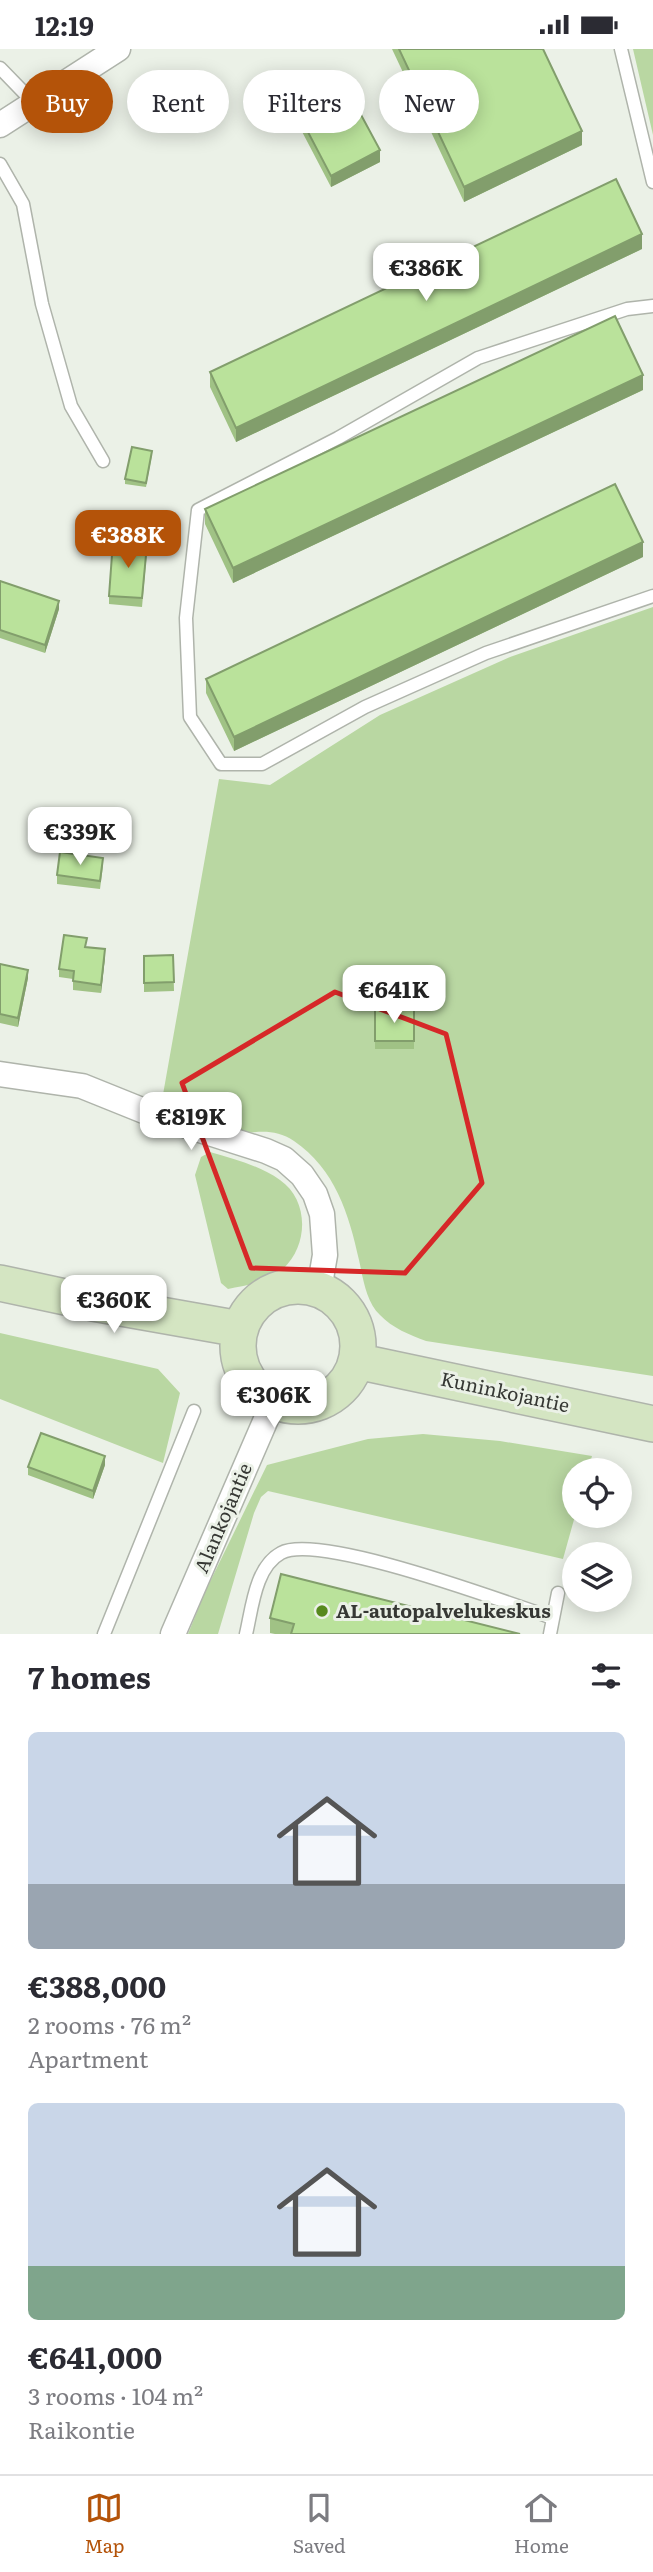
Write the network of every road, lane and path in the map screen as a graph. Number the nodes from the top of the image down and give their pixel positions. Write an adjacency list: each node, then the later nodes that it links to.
1 (118, 49): 4 (street)
2 (621, 49): 9 (lane)
3 (0, 68): 5 (lane)
4 (85, 70)
5 (21, 90)
6 (21, 111): 7 (street)
7 (0, 125)
8 (0, 164): 11 (lane)
9 (653, 181)
10 (653, 306): 12 (lane)
11 (103, 461)
12 (653, 596)
13 (0, 1074): 15 (street)
14 (0, 1283): 16 (main road)
15 (319, 1290): 16 (main road); 17 (main road)
16 (240, 1329): 18 (main road)
17 (356, 1361): 18 (main road); 20 (main road, Kuninkojantie)
18 (274, 1401): 24 (street, Alankojantie)
19 (194, 1411): 23 (lane)
20 (653, 1424)
21 (558, 1593): 22 (lane)
22 (553, 1618): 25 (lane); 26 (lane)
23 (104, 1634)
24 (173, 1634)
25 (246, 1634)
26 (550, 1634)

